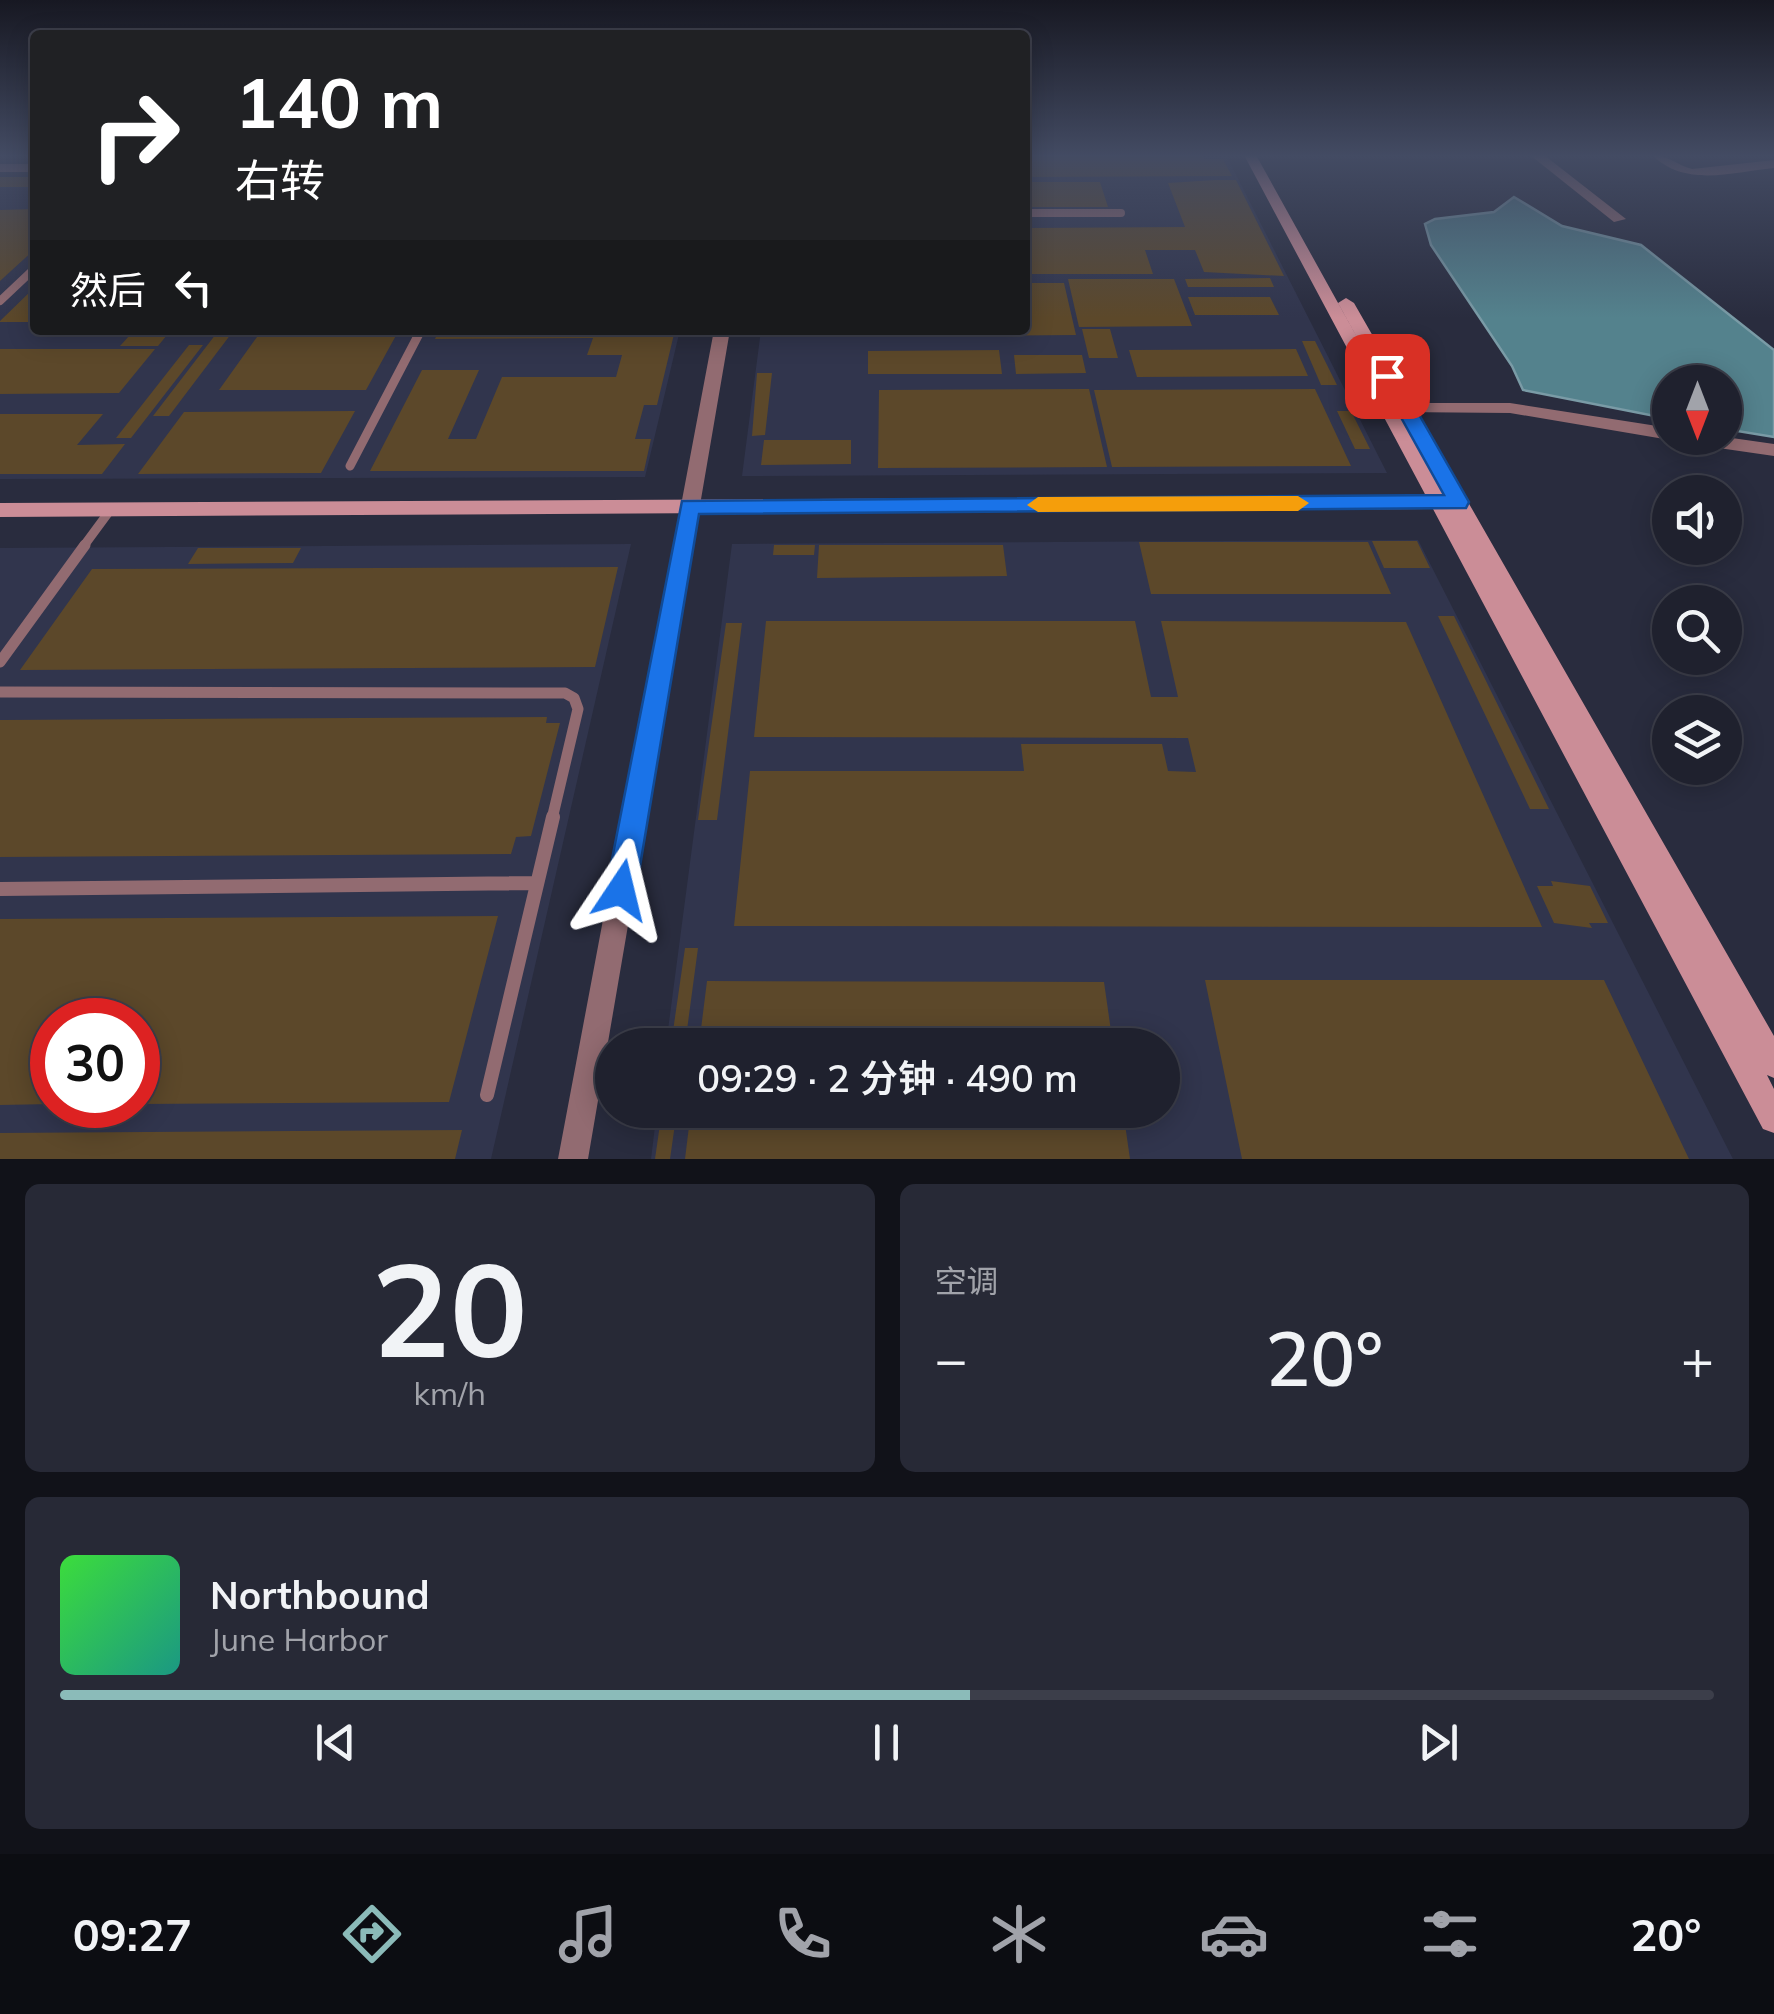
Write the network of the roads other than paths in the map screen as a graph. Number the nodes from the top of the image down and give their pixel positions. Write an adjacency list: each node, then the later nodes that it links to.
1 (1281, 209): 16 (main road)
2 (1293, 209): 11 (main road)
3 (1605, 209): 6 (street)
4 (1030, 213): 5 (lane)
5 (1121, 213)
6 (1619, 220)
7 (30, 273): 8 (lane)
8 (0, 301)
9 (419, 335): 15 (lane)
10 (721, 335): 17 (street)
11 (1405, 408): 12 (street); 16 (main road)
12 (1652, 431)
13 (1742, 445): 14 (street)
14 (1774, 450)
15 (350, 466)
16 (1449, 503): 17 (main road); 24 (main road); 26 (main road)
17 (690, 506): 18 (main road); 27 (street)
18 (111, 509): 19 (main road); 20 (lane)
19 (0, 510)
20 (0, 662)
21 (0, 692): 22 (lane)
22 (537, 883): 23 (lane); 25 (lane)
23 (0, 888)
24 (1774, 1064)
25 (486, 1095)
26 (1774, 1118)
27 (573, 1159)

